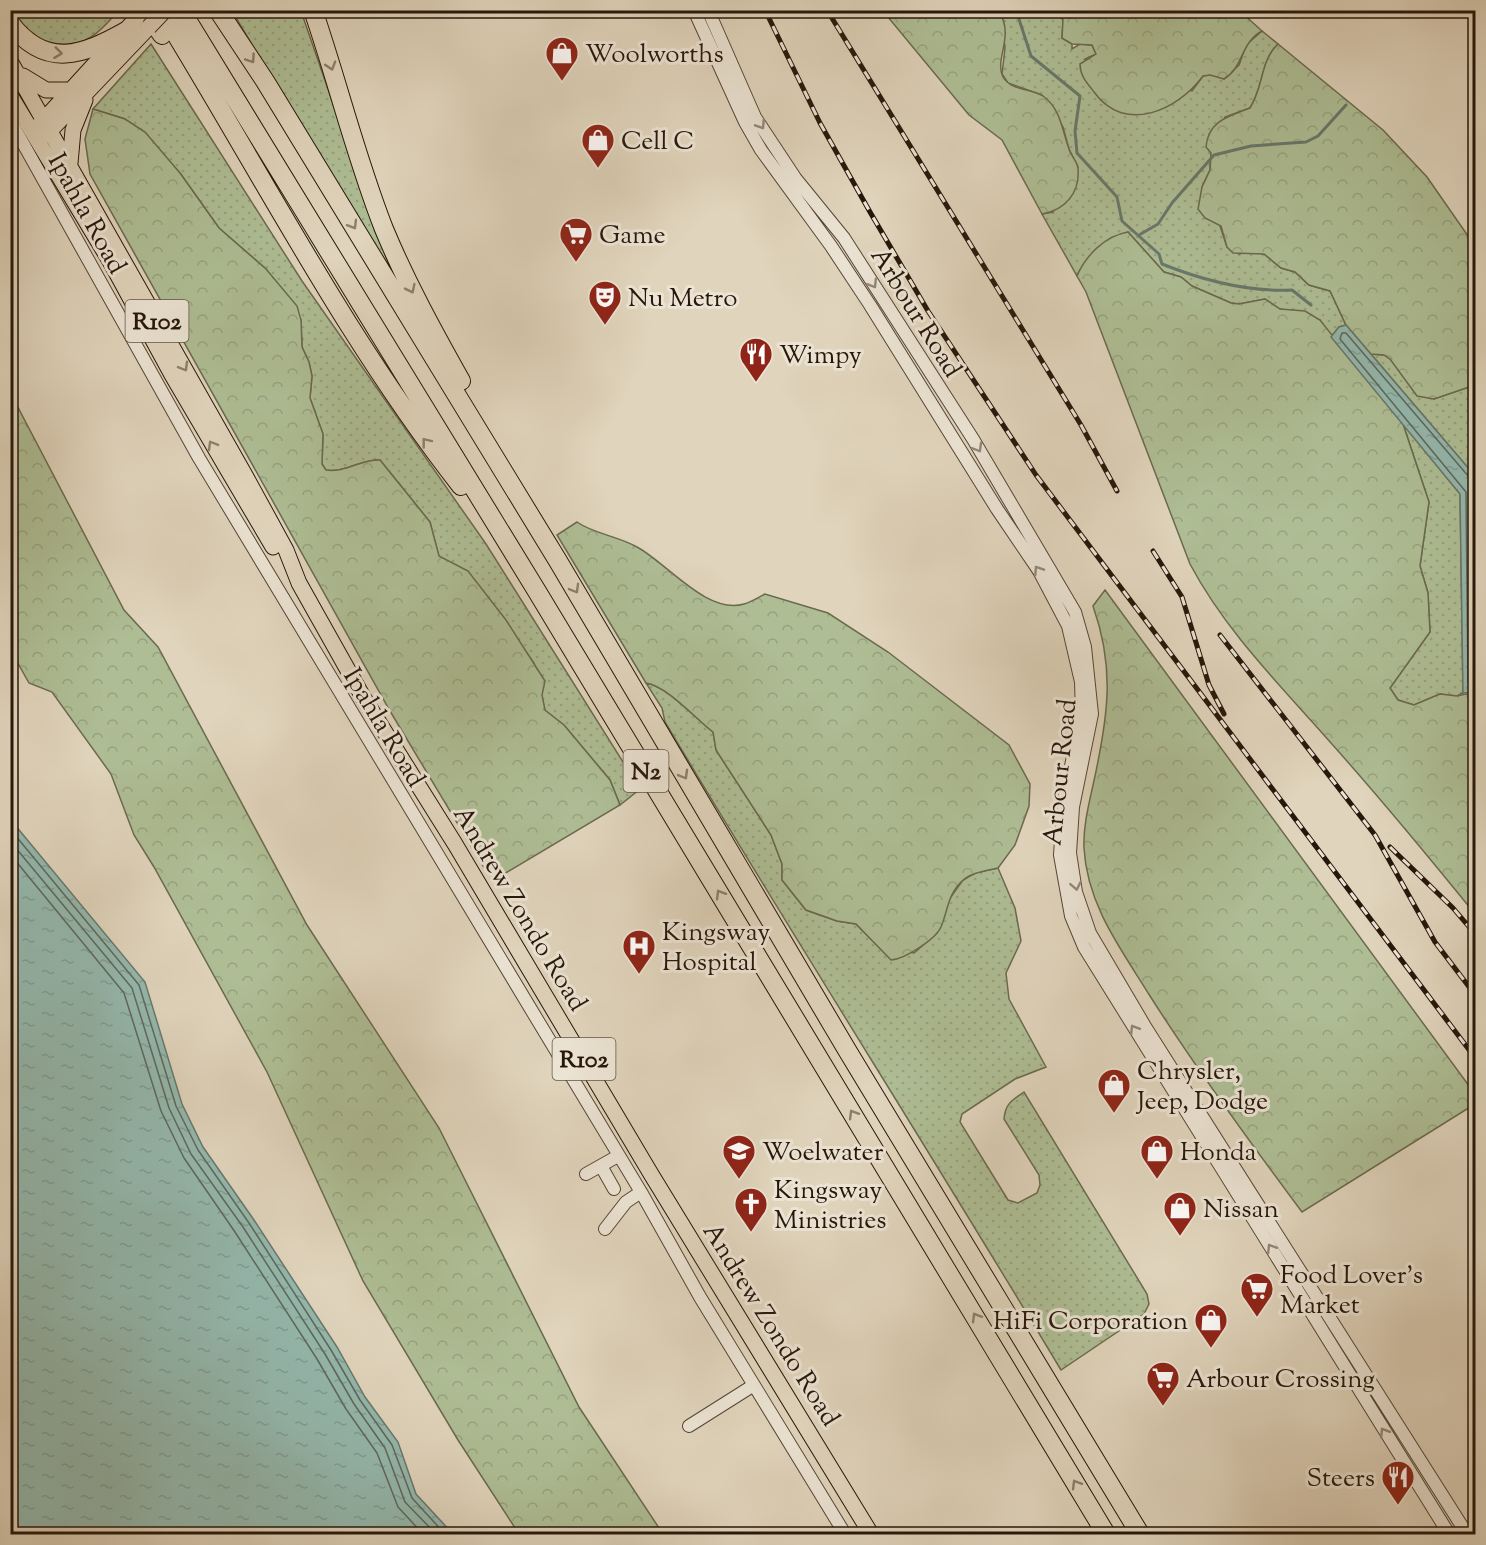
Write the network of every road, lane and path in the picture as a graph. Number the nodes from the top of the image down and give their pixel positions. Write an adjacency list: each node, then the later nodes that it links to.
1 (144, 10): 9 (main road); 19 (highway)
2 (163, 10): 9 (main road, bridge); 19 (highway)
3 (181, 10): 21 (highway, N2)
4 (218, 10): 22 (highway, N2, one-way to 22)
5 (313, 10): 22 (highway, one-way to 22)
6 (694, 10): 12 (street, Arbour Road)
7 (708, 10): 12 (street, Arbour Road)
8 (10, 23): 9 (highway, one-way to 9)
9 (119, 42): 11 (main road); 13 (main road)
10 (14, 67): 13 (main road); 16 (main road, Andrew Zondo Road / R102)
11 (102, 75): 16 (main road); 18 (main road)
12 (729, 75): 35 (street, Arbour Road, one-way to 12); 36 (street, Arbour Road, one-way to 36)
13 (73, 90): 16 (main road)
14 (10, 95): 17 (main road, Andrew Zondo Road / R102)
15 (10, 120): 20 (street, Ipahla Road)
16 (48, 124): 17 (main road); 18 (main road, Andrew Zondo Road / R102)
17 (36, 136): 20 (main road, Andrew Zondo Road / R102, one-way to 17)
18 (70, 164): 20 (main road, Andrew Zondo Road / R102, one-way to 20)
19 (289, 226): 21 (highway, one-way to 19)
20 (233, 483): 23 (street, Ipahla Road); 32 (main road, Andrew Zondo Road / R102)
21 (514, 554): 33 (highway, N2, one-way to 21)
22 (558, 561): 34 (highway, N2, one-way to 34)
23 (618, 1156): 24 (street); 27 (street, Ipahla Road)
24 (601, 1166): 25 (street); 26 (street)
25 (586, 1174)
26 (614, 1189)
27 (641, 1192): 28 (street); 29 (street, Ipahla Road)
28 (604, 1229)
29 (754, 1385): 30 (street); 31 (street, Ipahla Road)
30 (689, 1426)
31 (845, 1534)
32 (871, 1534)
33 (1106, 1534)
34 (1140, 1534)
35 (1449, 1534)
36 (1467, 1534)

